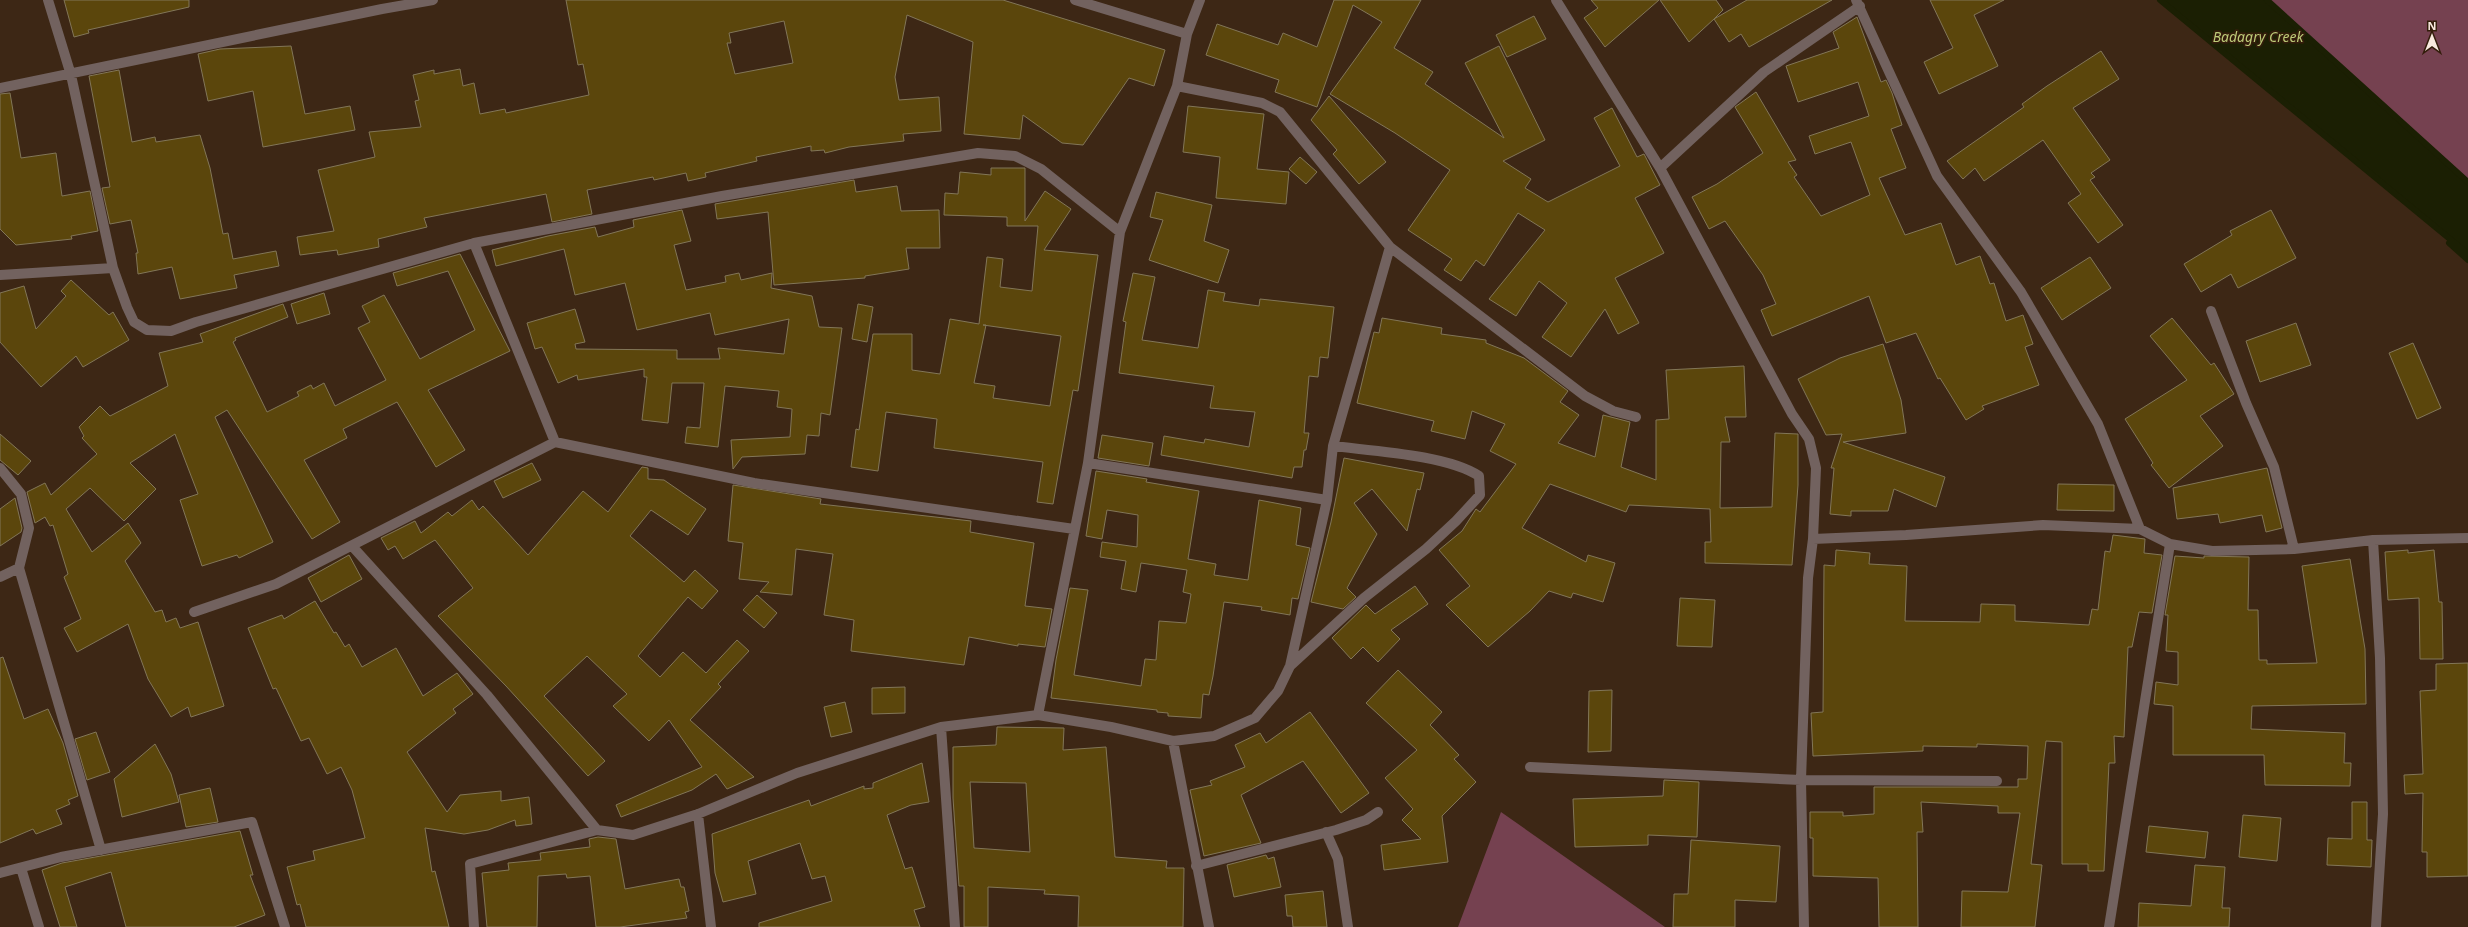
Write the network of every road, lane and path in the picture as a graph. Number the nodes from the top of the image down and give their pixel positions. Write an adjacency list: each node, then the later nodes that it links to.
1 (48, 0): 8 (street)
2 (434, 0): 8 (street)
3 (1076, 0): 7 (street)
4 (1200, 0): 7 (street)
5 (1556, 0): 11 (street)
6 (1858, 3): 11 (street); 25 (street)
7 (1187, 34): 9 (street)
8 (71, 75): 10 (street); 15 (street)
9 (1177, 86): 12 (street); 14 (street)
10 (0, 88)
11 (1660, 168): 27 (street)
12 (1120, 232): 13 (street); 21 (street)
13 (474, 243): 15 (street); 19 (street)
14 (1390, 247): 18 (street); 20 (street)
15 (113, 268): 16 (street)
16 (0, 275)
17 (2211, 311): 31 (street)
18 (1636, 417)
19 (555, 442): 24 (street); 30 (street)
20 (1333, 446): 23 (street); 35 (street)
21 (1088, 463): 23 (street); 24 (street)
22 (0, 468): 32 (street)
23 (1327, 500): 35 (street)
24 (1074, 529): 36 (street)
25 (2140, 529): 27 (street); 29 (street)
26 (2468, 538): 28 (street)
27 (1813, 539): 40 (street)
28 (2373, 540): 31 (street); 59 (street)
29 (2170, 544): 31 (street); 58 (street)
30 (352, 546): 34 (street); 44 (street)
31 (2294, 549)
32 (19, 568): 33 (street); 46 (street)
33 (0, 577)
34 (194, 612)
35 (1290, 666): 38 (street)
36 (1038, 715): 37 (street); 38 (street)
37 (941, 727): 43 (street); 54 (street)
38 (1173, 741): 47 (street)
39 (1530, 767): 40 (street)
40 (1801, 780): 41 (street); 57 (street)
41 (1997, 781)
42 (1378, 812): 45 (street)
43 (698, 814): 44 (street); 53 (street)
44 (596, 830): 52 (street)
45 (1326, 832): 47 (street); 56 (street)
46 (101, 850): 48 (street); 51 (street)
47 (1196, 866): 55 (street)
48 (21, 868): 49 (street); 50 (street)
49 (0, 873)
50 (39, 927)
51 (285, 927)
52 (474, 927)
53 (711, 927)
54 (955, 927)
55 (1209, 927)
56 (1348, 927)
57 (1804, 927)
58 (2109, 927)
59 (2376, 927)

